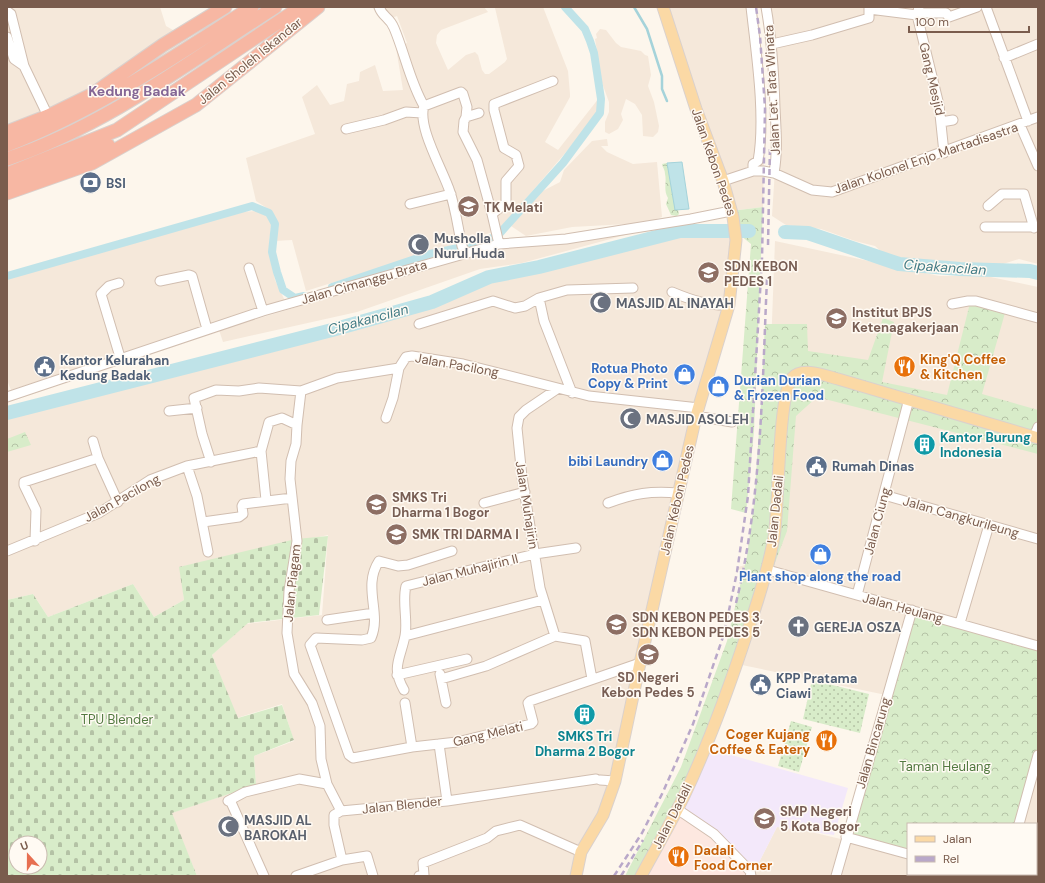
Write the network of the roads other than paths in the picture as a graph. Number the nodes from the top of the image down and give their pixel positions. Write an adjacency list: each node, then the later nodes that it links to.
1 (225, 7): 25 (highway)
2 (252, 7): 33 (highway); 34 (highway)
3 (275, 7): 36 (highway)
4 (296, 7): 38 (highway)
5 (302, 7): 41 (highway, Jalan Sholeh Iskandar)
6 (310, 7): 43 (highway)
7 (318, 7): 44 (highway, Jalan Sholeh Iskandar)
8 (379, 7): 23 (street)
9 (663, 7): 42 (main road, Jalan Kebon Pedes)
10 (751, 7): 39 (street)
11 (766, 7): 18 (street, Jalan Let. Tata Winata)
12 (977, 7): 16 (street)
13 (986, 7): 20 (street)
14 (869, 8): 16 (street); 18 (street)
15 (7, 11): 21 (street)
16 (918, 12): 29 (street, Gang Mesjid)
17 (7, 37): 21 (street)
18 (772, 44): 40 (street, Jalan Let. Tata Winata)
19 (1038, 44): 20 (street)
20 (1004, 58): 30 (street)
21 (24, 66): 25 (street)
22 (553, 81): 49 (street)
23 (423, 110): 26 (street); 31 (street); 45 (street)
24 (479, 113): 26 (street)
25 (48, 116): 32 (highway)
26 (466, 117): 49 (street)
27 (1038, 117): 30 (street, Jalan Kolonel Enjo Martadisastra)
28 (954, 120): 29 (street)
29 (941, 122): 35 (street, Gang Mesjid)
30 (1024, 123): 35 (street, Jalan Kolonel Enjo Martadisastra); 37 (street)
31 (346, 129)
32 (7, 132)
33 (7, 140)
34 (7, 145)
35 (944, 153): 40 (street, Jalan Kolonel Enjo Martadisastra)
36 (7, 159)
37 (1038, 166)
38 (7, 171)
39 (753, 171): 40 (street, Jalan Kolonel Enjo Martadisastra); 42 (street, Jalan Kolonel Enjo Martadisastra)
40 (774, 173)
41 (7, 174)
42 (724, 182): 48 (main road, Jalan Kebon Pedes)
43 (7, 183)
44 (7, 193)
45 (451, 194): 46 (street); 53 (street)
46 (410, 204)
47 (988, 206): 51 (street)
48 (730, 211): 52 (street, Jalan Cimanggu Brata); 61 (main road, Jalan Kebon Pedes)
49 (492, 214): 52 (street)
50 (985, 227): 51 (street)
51 (1036, 228)
52 (499, 244): 53 (street, Jalan Cimanggu Brata)
53 (462, 246): 62 (street, Jalan Cimanggu Brata)
54 (249, 268): 62 (street)
55 (160, 281): 65 (street)
56 (119, 283): 66 (street)
57 (633, 288): 59 (street)
58 (672, 292): 61 (street)
59 (538, 298): 64 (street); 70 (street)
60 (952, 304): 63 (street)
61 (729, 305): 75 (main road, Jalan Kebon Pedes)
62 (263, 311): 65 (street, Jalan Cimanggu Brata)
63 (1038, 318)
64 (419, 324)
65 (207, 329): 66 (street, Jalan Cimanggu Brata)
66 (120, 357): 71 (street, Jalan Cimanggu Brata)
67 (399, 368): 68 (street, Jalan Pacilong); 69 (street, Jalan Pacilong); 76 (street)
68 (556, 389): 70 (street, Jalan Pacilong); 85 (street, Jalan Muhajirin)
69 (301, 390): 73 (street); 78 (street)
70 (572, 393): 75 (street, Jalan Pacilong)
71 (7, 397)
72 (909, 400): 79 (main road, Jalan Dadali); 87 (street, Jalan Ciung); 102 (main road, Jalan Dadali)
73 (197, 408): 74 (street); 83 (street)
74 (169, 411)
75 (697, 412): 77 (street, Jalan Pacilong); 86 (main road, Jalan Kebon Pedes)
76 (386, 418)
77 (732, 422)
78 (297, 424): 81 (street); 88 (street, Jalan Piagam)
79 (1037, 434)
80 (93, 441): 82 (street)
81 (261, 451): 83 (street, Jalan Pacilong); 89 (street)
82 (98, 458): 90 (street); 96 (street)
83 (211, 462): 84 (street, Jalan Pacilong)
84 (187, 466): 90 (street, Jalan Pacilong); 93 (street)
85 (525, 492): 91 (street); 101 (street, Jalan Muhajirin)
86 (678, 493): 92 (street); 113 (main road, Jalan Kebon Pedes)
87 (884, 495): 94 (street, Jalan Cangkurileung); 103 (street, Jalan Ciung)
88 (292, 498): 89 (street); 125 (street, Jalan Piagam)
89 (266, 500): 93 (street)
90 (118, 502): 96 (street, Jalan Pacilong)
91 (484, 502)
92 (608, 502)
93 (203, 522): 100 (street)
94 (989, 525): 95 (street, Jalan Cangkurileung); 108 (street)
95 (1038, 538)
96 (35, 541): 98 (street, Jalan Pacilong)
97 (576, 548): 101 (street, Jalan Muhajirin II)
98 (7, 551)
99 (452, 551): 106 (street)
100 (208, 552)
101 (535, 554): 104 (street, Jalan Muhajirin); 109 (street, Jalan Muhajirin II)
102 (768, 570): 103 (street, Jalan Heulang); 128 (main road, Jalan Dadali)
103 (857, 595): 105 (street, Jalan Heulang)
104 (543, 600): 109 (street); 110 (street, Jalan Muhajirin)
105 (912, 610): 108 (street, Jalan Heulang); 130 (street, Jalan Bincarung)
106 (374, 614): 107 (street); 122 (street, Gang Melati)
107 (327, 620)
108 (960, 623): 111 (street, Jalan Heulang)
109 (405, 636): 115 (street)
110 (555, 636): 116 (street); 117 (street)
111 (1038, 646)
112 (467, 659): 114 (street)
113 (640, 663): 117 (street, Gang Melati); 124 (main road, Jalan Kebon Pedes)
114 (438, 666): 115 (street); 116 (street)
115 (397, 675): 118 (street)
116 (442, 679): 120 (street)
117 (592, 679): 121 (street, Gang Melati)
118 (404, 690)
119 (405, 703): 122 (street)
120 (446, 703)
121 (439, 744): 122 (street, Gang Melati); 126 (street)
122 (412, 747)
123 (1038, 755): 129 (street)
124 (615, 781): 126 (street, Jalan Blender); 131 (main road, Jalan Kebon Pedes)
125 (327, 784): 127 (street); 134 (street)
126 (446, 801): 127 (street, Jalan Blender)
127 (341, 811): 133 (street)
128 (680, 811): 139 (main road, Jalan Dadali); 140 (street)
129 (1019, 823)
130 (846, 838): 132 (street); 141 (street, Jalan Bincarung)
131 (581, 852): 137 (street); 138 (main road, Jalan Kebon Pedes)
132 (907, 854)
133 (342, 860): 135 (street); 136 (street)
134 (264, 876)
135 (296, 876)
136 (373, 876)
137 (423, 876)
138 (576, 876)
139 (641, 876)
140 (751, 876)
141 (836, 876)

